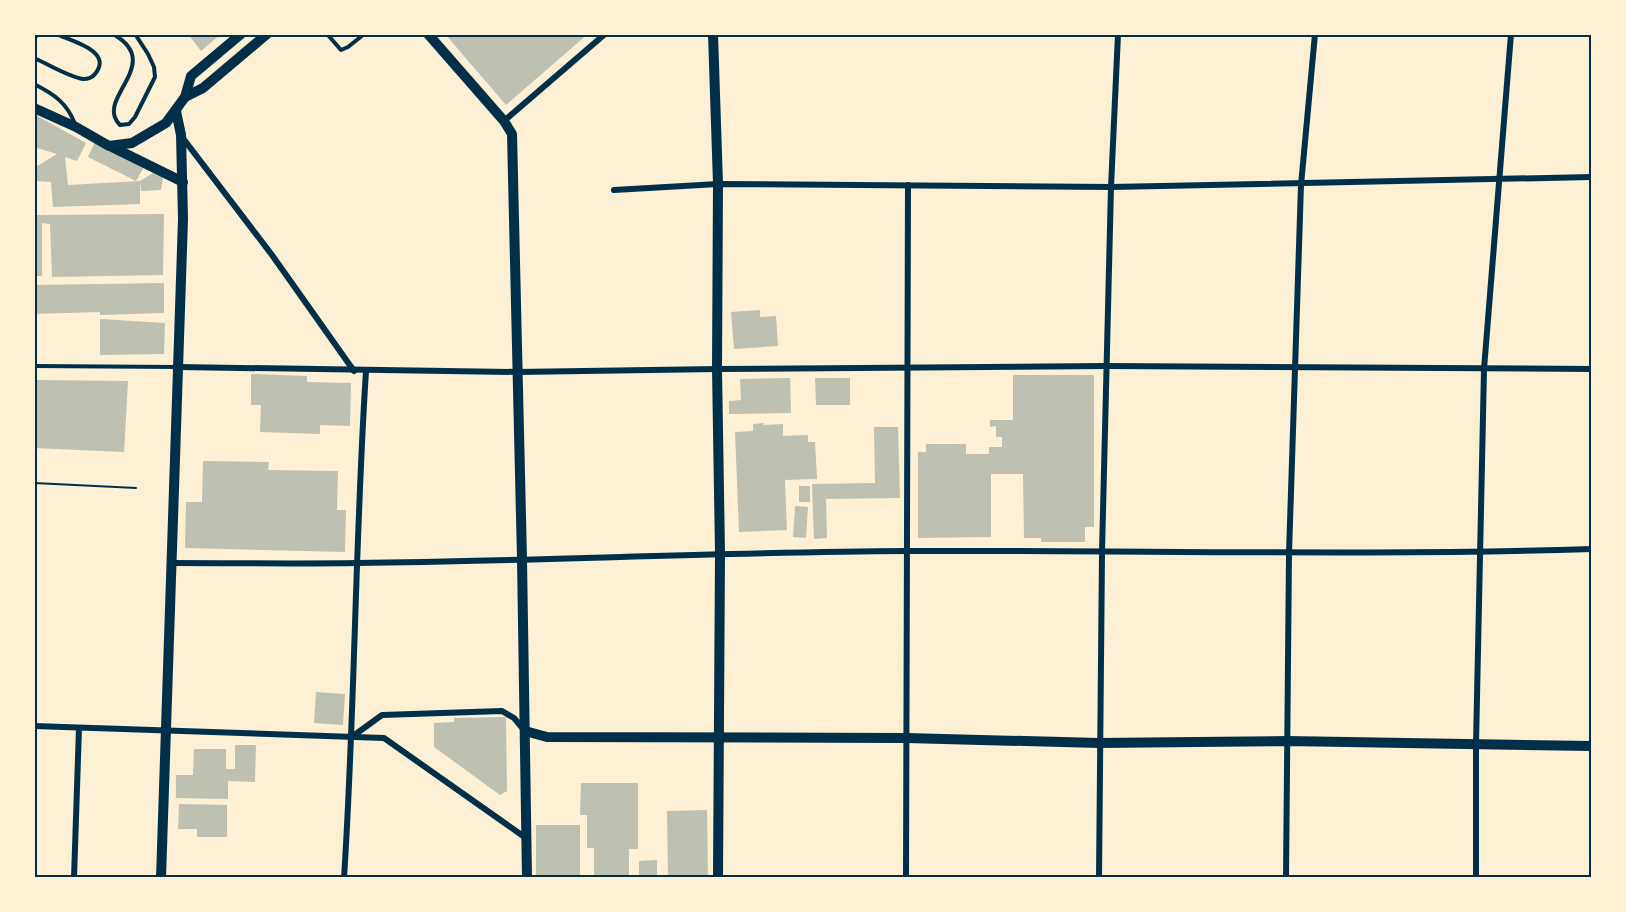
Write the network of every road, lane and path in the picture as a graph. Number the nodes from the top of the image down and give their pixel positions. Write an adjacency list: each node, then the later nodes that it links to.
1 (39, 34): 15 (lane)
2 (56, 34): 16 (lane)
3 (113, 34): 4 (lane)
4 (135, 34)
5 (241, 34): 18 (main road)
6 (267, 34): 18 (main road)
7 (327, 34): 14 (lane)
8 (428, 34): 21 (main road)
9 (605, 34): 21 (street)
10 (713, 34): 28 (main road)
11 (1118, 34): 31 (street)
12 (1315, 34): 30 (street)
13 (1511, 34): 26 (street)
14 (363, 35)
15 (34, 38)
16 (34, 58)
17 (34, 84): 22 (lane)
18 (185, 97): 20 (main road)
19 (34, 108): 22 (main road)
20 (176, 111): 23 (main road); 24 (main road)
21 (504, 121): 43 (main road)
22 (76, 127): 24 (main road)
23 (181, 135): 27 (main road); 41 (street)
24 (109, 146): 27 (main road)
25 (1592, 177): 26 (street)
26 (1499, 178): 30 (street); 39 (street)
27 (183, 182): 37 (main road)
28 (718, 184): 29 (street); 32 (street); 38 (main road)
29 (908, 185): 31 (street); 36 (street)
30 (1301, 185): 31 (street); 35 (street)
31 (1111, 187): 34 (street)
32 (614, 190)
33 (34, 366): 37 (lane)
34 (1107, 366): 35 (street); 36 (street); 48 (street)
35 (1296, 366): 39 (street); 51 (street)
36 (907, 367): 38 (street); 47 (street)
37 (177, 368): 41 (street); 53 (main road)
38 (717, 369): 43 (street); 50 (main road)
39 (1484, 369): 40 (street); 49 (street)
40 (1592, 369)
41 (354, 371): 42 (street)
42 (366, 371): 43 (street); 54 (street)
43 (517, 372): 52 (main road)
44 (34, 483): 45 (path)
45 (136, 488)
46 (1592, 549): 49 (street)
47 (908, 551): 48 (street); 50 (street); 61 (street)
48 (1102, 552): 51 (street); 63 (street)
49 (1481, 552): 51 (street); 64 (street)
50 (720, 553): 52 (street); 60 (main road)
51 (1289, 553): 62 (street)
52 (522, 558): 54 (street); 58 (main road)
53 (171, 563): 54 (street); 57 (main road)
54 (357, 563): 59 (street)
55 (34, 726): 56 (street)
56 (79, 728): 57 (street); 67 (street)
57 (165, 730): 59 (street); 68 (main road)
58 (525, 731): 59 (street); 60 (main road); 66 (main road)
59 (352, 736): 66 (street); 69 (street)
60 (720, 737): 61 (main road); 71 (main road)
61 (906, 738): 63 (main road); 72 (street)
62 (1287, 741): 63 (main road); 64 (main road); 74 (street)
63 (1099, 743): 73 (street)
64 (1476, 744): 65 (main road); 75 (street)
65 (1592, 746)
66 (526, 838): 70 (main road)
67 (74, 878)
68 (161, 878)
69 (344, 878)
70 (527, 878)
71 (718, 878)
72 (906, 878)
73 (1099, 878)
74 (1286, 878)
75 (1476, 878)

